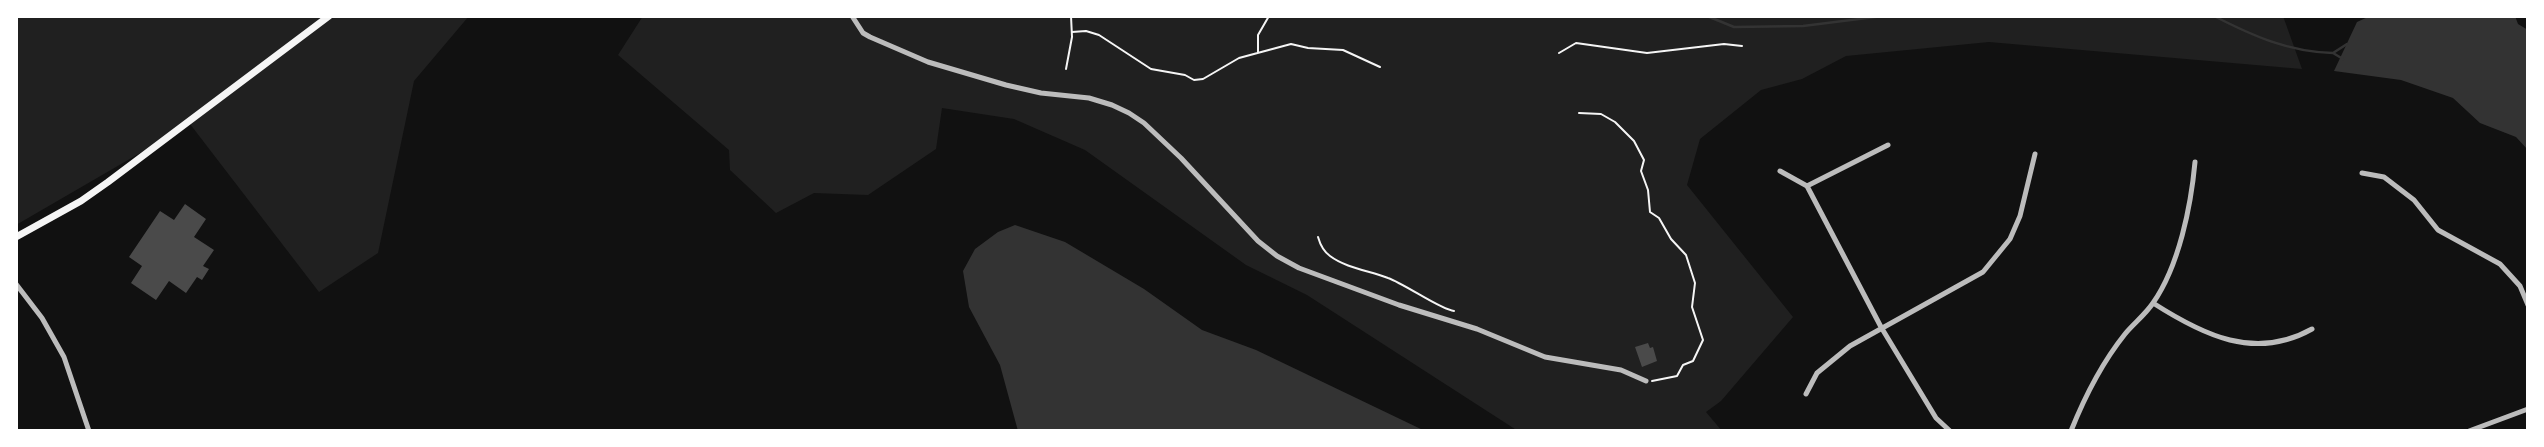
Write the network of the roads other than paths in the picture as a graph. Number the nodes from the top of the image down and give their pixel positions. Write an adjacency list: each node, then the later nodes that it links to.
1 (329, 16): 9 (main road)
2 (852, 16): 15 (street)
3 (1888, 145): 8 (street)
4 (2035, 154): 13 (street)
5 (2195, 162): 11 (street)
6 (1780, 171): 8 (street)
7 (2362, 173): 12 (street)
8 (1807, 186): 13 (street)
9 (16, 237)
10 (16, 284): 18 (street)
11 (2153, 303): 14 (street); 20 (street)
12 (2528, 305)
13 (1881, 327): 16 (street); 19 (street)
14 (2312, 330)
15 (1646, 381)
16 (1806, 394)
17 (2528, 408): 21 (street)
18 (89, 431)
19 (1950, 431)
20 (2071, 431)
21 (2469, 431)

